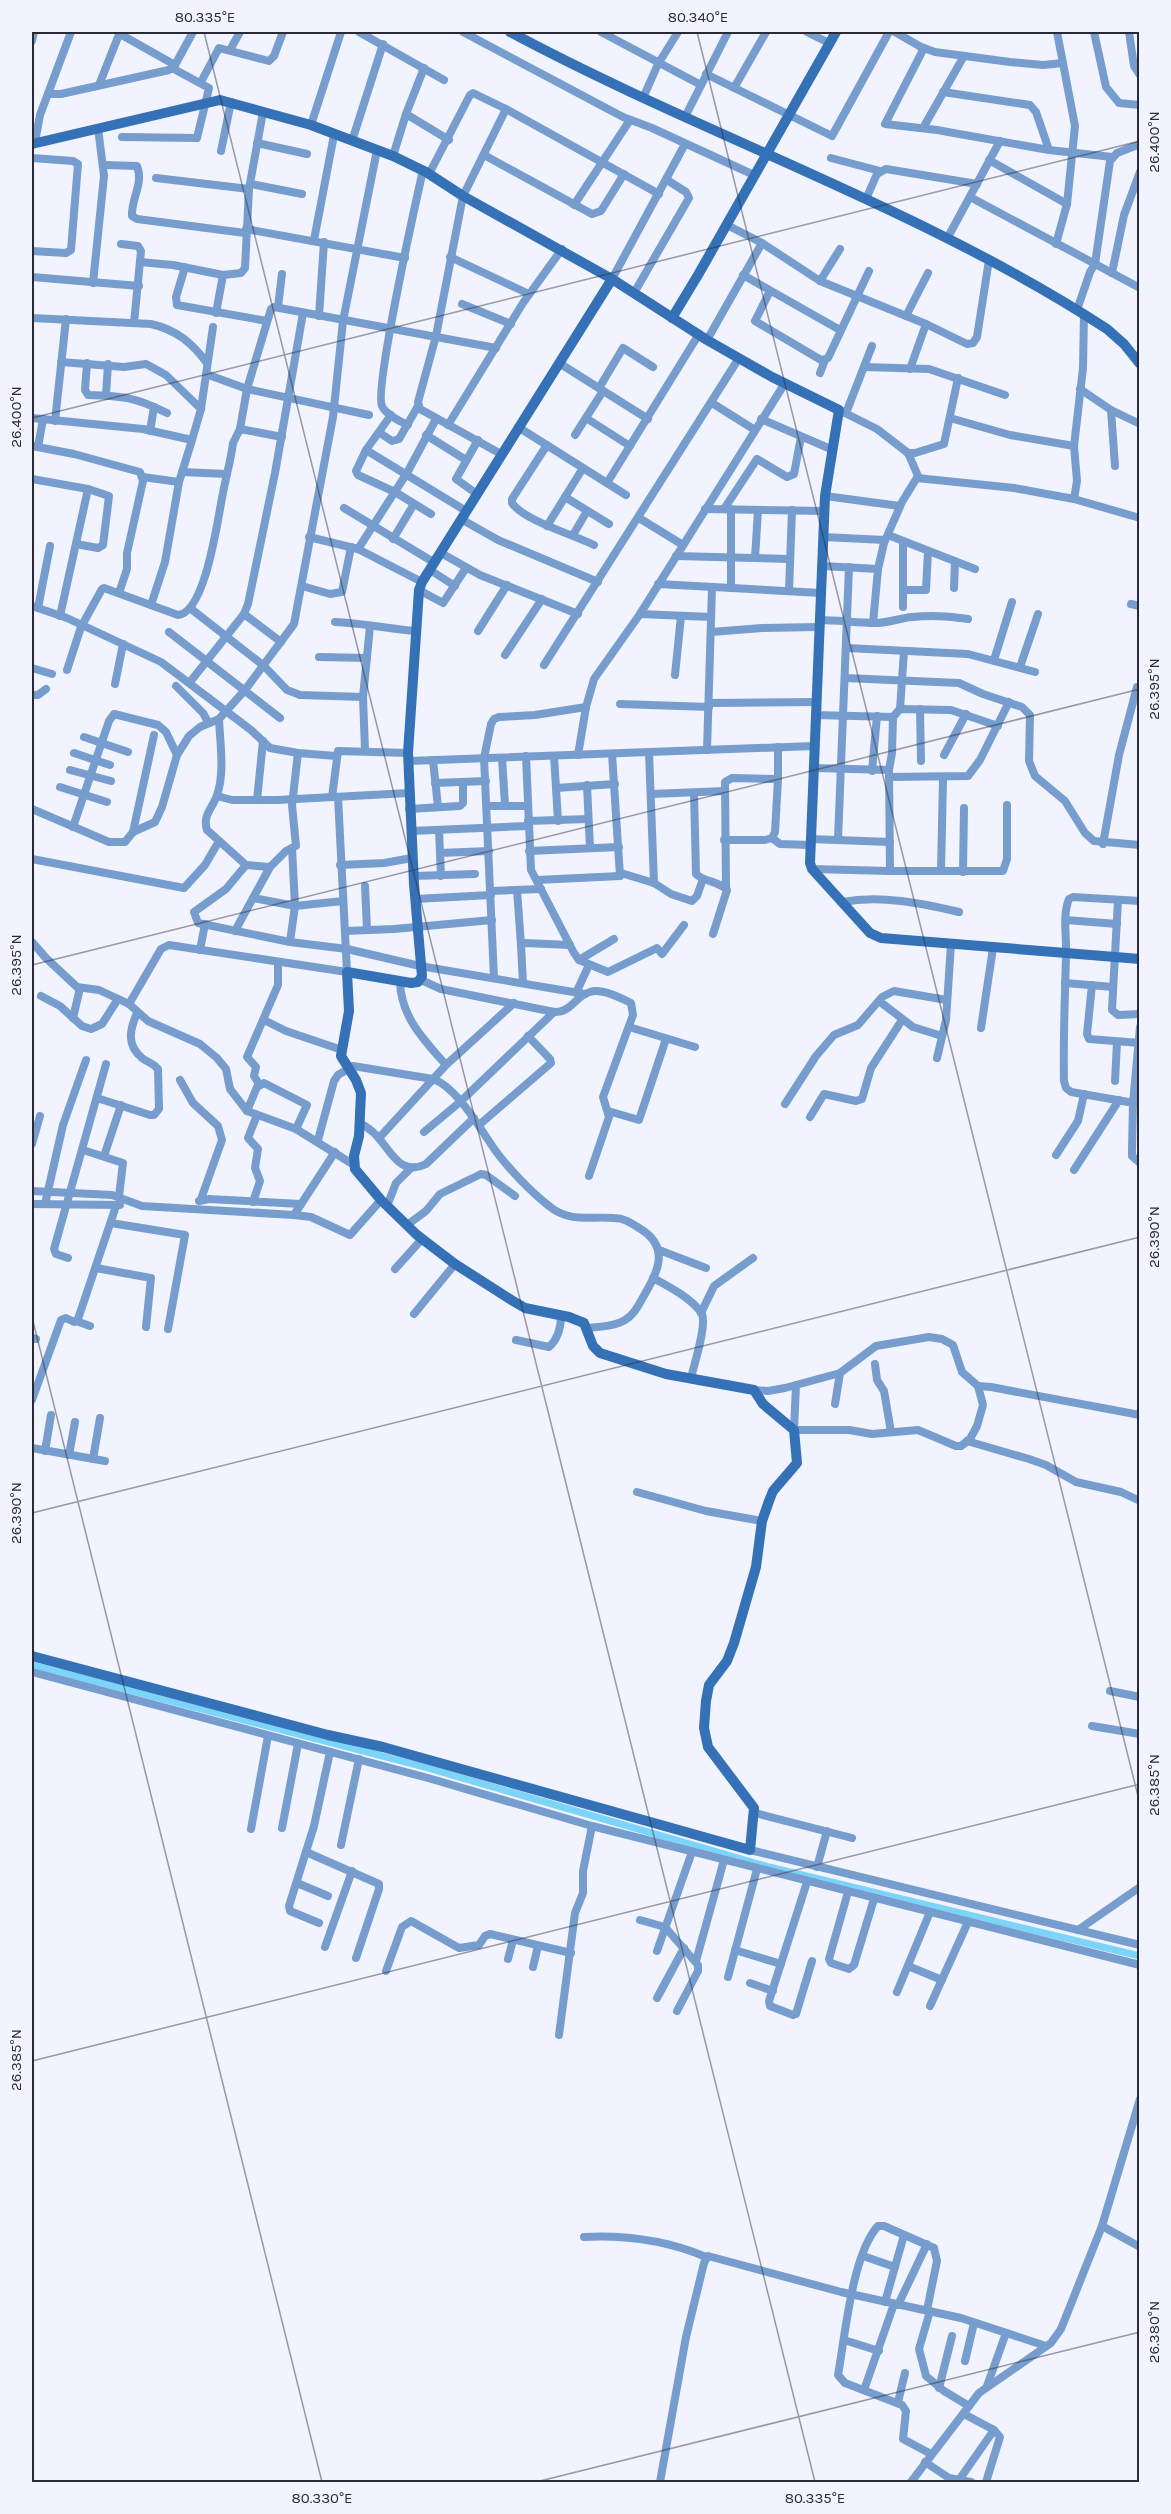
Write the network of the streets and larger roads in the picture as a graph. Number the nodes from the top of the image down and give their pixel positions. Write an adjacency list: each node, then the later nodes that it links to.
1 (34, 32): 23 (street)
2 (71, 32): 41 (street)
3 (240, 32): 27 (street)
4 (283, 32): 27 (street)
5 (341, 32): 52 (street)
6 (359, 32): 24 (street)
7 (381, 32): 24 (street)
8 (463, 32): 51 (street)
9 (514, 32): 42 (street)
10 (601, 32): 30 (street)
11 (678, 32): 30 (street)
12 (728, 32): 33 (street)
13 (766, 32): 39 (street)
14 (807, 32): 25 (street)
15 (836, 32): 25 (street)
16 (890, 32): 49 (street)
17 (895, 32): 26 (street)
18 (1057, 32): 29 (street)
19 (1094, 32): 45 (street)
20 (1130, 32): 34 (street)
21 (120, 33): 31 (street); 37 (street)
22 (190, 33): 31 (street)
23 (32, 41)
24 (380, 42): 32 (street); 58 (street)
25 (829, 44): 49 (street)
26 (924, 48): 28 (street); 54 (street)
27 (230, 50): 36 (street)
28 (964, 56): 29 (street); 40 (street)
29 (1063, 63): 67 (street)
30 (658, 64): 38 (street); 42 (street)
31 (174, 66): 36 (street); 37 (street)
32 (424, 68): 35 (street); 48 (street)
33 (706, 74): 38 (street); 39 (street)
34 (1140, 75)
35 (444, 80)
36 (201, 82): 43 (street)
37 (99, 85): 41 (street)
38 (701, 85): 50 (street)
39 (734, 88): 49 (street)
40 (944, 92): 54 (street); 65 (street)
41 (48, 94): 60 (street)
42 (643, 98): 50 (street)
43 (207, 102): 44 (street); 53 (street); 56 (street)
44 (231, 102): 47 (street); 66 (street)
45 (1140, 105)
46 (506, 109): 57 (street); 69 (street); 76 (street)
47 (263, 112): 52 (street); 61 (street)
48 (406, 114): 57 (street); 71 (street)
49 (787, 114): 70 (street)
50 (684, 117): 70 (street)
51 (630, 120): 62 (street); 76 (street)
52 (311, 126): 55 (street)
53 (98, 128): 60 (street); 77 (street)
54 (923, 128): 59 (street)
55 (334, 135): 58 (street); 97 (street)
56 (122, 137)
57 (448, 140): 79 (street)
58 (352, 141): 64 (street)
59 (1000, 141): 65 (street); 75 (street)
60 (33, 143)
61 (257, 143): 68 (street); 86 (street)
62 (685, 144): 82 (street); 84 (street)
63 (1140, 144): 72 (street)
64 (377, 150): 71 (street); 104 (street)
65 (1049, 150): 67 (street)
66 (221, 151)
67 (1073, 153): 72 (street); 92 (street)
68 (307, 154)
69 (484, 155): 89 (street); 93 (street)
70 (766, 155): 82 (street); 91 (street)
71 (393, 156): 79 (street)
72 (1112, 157): 110 (street)
73 (32, 158): 105 (street)
74 (831, 158): 78 (street)
75 (989, 160): 85 (street); 92 (street)
76 (602, 162): 81 (street); 93 (street)
77 (104, 165): 95 (street); 121 (street)
78 (880, 171): 85 (street); 91 (street)
79 (426, 172): 89 (street); 107 (street)
80 (1140, 172): 114 (street)
81 (624, 174): 88 (street); 93 (street)
82 (754, 175): 94 (street)
83 (156, 178): 86 (street)
84 (667, 180): 88 (street); 125 (street)
85 (977, 184): 90 (street)
86 (250, 187): 87 (street); 95 (street)
87 (303, 194)
88 (660, 194): 119 (street)
89 (463, 196): 102 (street); 106 (street)
90 (970, 197): 96 (street); 101 (street)
91 (866, 199): 96 (street)
92 (1067, 204): 101 (street)
93 (574, 205)
94 (727, 225): 99 (street); 136 (street)
95 (246, 231): 97 (street); 115 (street)
96 (948, 237): 108 (street)
97 (314, 240): 98 (street)
98 (324, 242): 104 (street); 133 (street)
99 (762, 243): 117 (street); 120 (street)
100 (121, 244): 109 (street)
101 (1056, 244): 110 (street)
102 (562, 249): 119 (street); 126 (street)
103 (840, 249): 120 (street)
104 (356, 250): 107 (street); 139 (street)
105 (32, 251)
106 (450, 256): 126 (street); 146 (street)
107 (405, 258): 144 (street)
108 (989, 260): 130 (street); 142 (street)
109 (140, 262): 111 (street); 122 (street)
110 (1095, 264): 114 (street); 130 (street)
111 (185, 267): 115 (street); 131 (street)
112 (869, 271): 127 (street)
113 (928, 273): 134 (street)
114 (1112, 273): 123 (street)
115 (223, 274): 131 (street)
116 (282, 274): 129 (street)
117 (743, 275): 124 (street); 147 (street)
118 (32, 277): 121 (street)
119 (612, 279): 125 (street); 155 (street)
120 (820, 281): 127 (street)
121 (93, 283): 122 (street)
122 (139, 286): 140 (street)
123 (1140, 288)
124 (770, 291): 145 (street); 151 (street)
125 (634, 293): 136 (street)
126 (529, 294): 141 (street)
127 (856, 297): 134 (street); 145 (street)
128 (462, 304): 141 (street)
129 (278, 307): 132 (street); 138 (street)
130 (1080, 312): 157 (street); 166 (street)
131 (216, 313): 138 (street)
132 (303, 313): 133 (street); 170 (street)
133 (319, 316): 139 (street)
134 (906, 316): 142 (street)
135 (32, 318): 137 (street)
136 (672, 318): 147 (street)
137 (66, 319): 140 (street); 152 (street)
138 (267, 321): 165 (street)
139 (343, 321): 144 (street); 172 (street)
140 (134, 323): 154 (street)
141 (511, 324): 149 (street)
142 (926, 324): 160 (street)
143 (213, 327): 154 (street)
144 (391, 328): 146 (street); 180 (street)
145 (840, 330): 151 (street)
146 (436, 336): 149 (street); 173 (street)
147 (703, 337): 150 (street); 187 (street)
148 (872, 346): 159 (street)
149 (496, 348): 190 (street)
150 (739, 358): 164 (street); 171 (street)
151 (825, 360): 161 (street)
152 (61, 362): 153 (street); 188 (street)
153 (87, 363): 156 (street); 168 (street)
154 (207, 363): 162 (street)
155 (559, 363): 167 (street); 192 (street)
156 (108, 364): 168 (street); 175 (street)
157 (1139, 364)
158 (653, 366): 167 (street)
159 (864, 367): 160 (street); 177 (street)
160 (910, 369): 163 (street)
161 (820, 373)
162 (206, 374): 165 (street); 175 (street)
163 (958, 378): 169 (street); 183 (street)
164 (785, 383): 177 (street); 186 (street)
165 (247, 389): 170 (street); 193 (street)
166 (1080, 389): 176 (street); 206 (street)
167 (601, 390): 182 (street); 187 (street)
168 (106, 395): 174 (street)
169 (1005, 395)
170 (289, 397): 172 (street); 199 (street)
171 (712, 404): 194 (street); 240 (street)
172 (335, 406): 179 (street); 246 (street)
173 (418, 406): 185 (street); 191 (street)
174 (154, 407): 178 (street); 195 (street)
175 (201, 409): 201 (street)
176 (1111, 410): 189 (street); 212 (street)
177 (843, 411): 208 (street); 209 (street)
178 (167, 414)
179 (369, 415)
180 (391, 415): 191 (street); 196 (street)
181 (32, 418): 184 (street)
182 (586, 418): 198 (street); 205 (street)
183 (950, 418): 206 (street); 209 (street)
184 (42, 419): 188 (street); 204 (street)
185 (436, 419): 190 (street); 197 (street)
186 (761, 419): 194 (street); 200 (street)
187 (648, 420): 205 (street)
188 (56, 421): 195 (street)
189 (1140, 424)
190 (448, 425): 202 (street)
191 (408, 426): 196 (street)
192 (518, 427): 203 (street); 210 (street)
193 (240, 429): 199 (street); 216 (street)
194 (754, 430): 232 (street)
195 (150, 431): 201 (street)
196 (380, 433): 207 (street)
197 (426, 435): 211 (street); 215 (street)
198 (575, 435)
199 (282, 436): 287 (street)
200 (801, 437): 208 (street); 233 (street)
201 (192, 440): 214 (street)
202 (478, 440): 210 (street); 211 (street)
203 (547, 445): 213 (street); 243 (street)
204 (35, 446): 217 (street)
205 (630, 446): 221 (street)
206 (1074, 446): 228 (street)
207 (366, 450): 215 (street); 223 (street)
208 (833, 450): 226 (street)
209 (908, 453): 218 (street)
210 (501, 454): 224 (street)
211 (466, 460): 224 (street)
212 (1115, 466)
213 (583, 468): 221 (street); 227 (street)
214 (182, 472): 216 (street); 220 (street)
215 (406, 473): 223 (street); 239 (street)
216 (227, 474): 286 (street)
217 (143, 477): 220 (street); 279 (street)
218 (917, 478): 228 (street); 230 (street)
219 (32, 479): 222 (street)
220 (179, 482): 283 (street)
221 (607, 483): 225 (street)
222 (88, 489): 251 (street); 251 (street)
223 (395, 492): 229 (street); 244 (street)
224 (477, 494): 239 (street)
225 (626, 495)
226 (825, 496): 230 (street); 237 (street)
227 (565, 497): 236 (street); 243 (street)
228 (1074, 499): 241 (street)
229 (414, 504): 238 (street); 249 (street)
230 (900, 506): 248 (street)
231 (344, 508): 244 (street)
232 (705, 508): 233 (street); 253 (street)
233 (728, 509): 234 (street); 258 (street)
234 (758, 510): 235 (street); 259 (street)
235 (792, 510): 237 (street); 260 (street)
236 (587, 511): 242 (street); 245 (street)
237 (825, 511): 247 (street)
238 (431, 514)
239 (464, 515): 261 (street); 268 (street)
240 (639, 518): 253 (street); 268 (street)
241 (1140, 518)
242 (609, 524)
243 (547, 526): 245 (street)
244 (373, 527): 249 (street); 255 (street)
245 (573, 535): 252 (street)
246 (309, 537): 255 (street); 271 (street)
247 (823, 537): 248 (street); 263 (street)
248 (886, 538): 250 (street); 266 (street)
249 (393, 539): 261 (street)
250 (903, 541): 256 (street); 277 (street)
251 (76, 544): 291 (street)
252 (594, 545)
253 (683, 545): 257 (street)
254 (50, 546): 284 (street)
255 (355, 548): 271 (street); 272 (street)
256 (928, 551): 262 (street); 277 (street)
257 (676, 556): 258 (street); 269 (street)
258 (731, 557): 259 (street); 275 (street)
259 (755, 558): 260 (street)
260 (790, 559): 278 (street)
261 (435, 562): 265 (street); 272 (street); 273 (street)
262 (955, 562): 267 (street); 276 (street)
263 (822, 566): 264 (street); 280 (street)
264 (849, 567): 266 (street); 295 (street)
265 (466, 568): 270 (street); 273 (street)
266 (878, 569): 297 (street)
267 (975, 570)
268 (598, 582): 288 (street)
269 (658, 584): 274 (street); 290 (street)
270 (507, 585): 281 (street); 302 (street)
271 (302, 586): 306 (street)
272 (420, 586): 273 (street); 301 (street)
273 (455, 586)
274 (712, 587): 275 (street); 293 (street)
275 (731, 588): 278 (street)
276 (954, 588)
277 (903, 590): 285 (street)
278 (789, 591): 280 (street)
279 (119, 593): 283 (street); 300 (street)
280 (821, 593): 298 (street)
281 (542, 599): 288 (street); 310 (street)
282 (1012, 602): 314 (street)
283 (151, 605): 286 (street)
284 (34, 607): 291 (street)
285 (903, 607)
286 (190, 608): 305 (street)
287 (243, 614): 305 (street); 306 (street)
288 (578, 614): 315 (street)
289 (1038, 614): 317 (street)
290 (640, 615): 292 (street); 337 (street)
291 (60, 616): 300 (street)
292 (681, 616): 293 (street); 322 (street)
293 (711, 617): 304 (street)
294 (968, 619): 297 (street)
295 (847, 620): 297 (street); 298 (street); 308 (street)
296 (335, 622): 299 (street)
297 (873, 623)
298 (819, 624): 304 (street); 333 (street)
299 (370, 626): 301 (street); 312 (street)
300 (81, 627): 307 (street); 319 (street)
301 (416, 631): 369 (street)
302 (478, 631)
303 (169, 632): 313 (street)
304 (711, 632): 336 (street)
305 (226, 635): 313 (street); 316 (street)
306 (281, 642): 316 (street)
307 (123, 644): 325 (street); 326 (street)
308 (847, 648): 309 (street); 323 (street)
309 (904, 651): 314 (street); 324 (street)
310 (505, 655)
311 (319, 657): 312 (street)
312 (367, 658): 332 (street)
313 (206, 659): 325 (street); 330 (street)
314 (994, 660): 317 (street)
315 (544, 664)
316 (264, 666): 330 (street); 332 (street)
317 (1020, 667): 320 (street)
318 (32, 668): 321 (street)
319 (67, 670)
320 (1035, 672)
321 (52, 674)
322 (675, 675)
323 (845, 678): 324 (street); 343 (street)
324 (901, 681): 334 (street); 338 (street)
325 (190, 682): 340 (street)
326 (115, 684)
327 (176, 686): 348 (street)
328 (1137, 687): 424 (street)
329 (46, 689): 331 (street)
330 (245, 690): 340 (street); 346 (street)
331 (32, 694)
332 (363, 697): 356 (street)
333 (816, 702): 336 (street); 342 (street)
334 (1009, 702): 349 (street); 424 (street)
335 (620, 704): 336 (street)
336 (709, 705): 357 (street)
337 (586, 707): 364 (street); 370 (street)
338 (900, 709): 339 (street); 345 (street)
339 (920, 710): 341 (street); 374 (street)
340 (227, 711): 347 (street); 352 (street)
341 (966, 714): 349 (street); 365 (street)
342 (815, 715): 343 (street); 354 (street)
343 (844, 715): 344 (street); 377 (street)
344 (877, 716): 345 (street); 379 (street)
345 (893, 717): 380 (street)
346 (280, 718)
347 (219, 719): 348 (street); 397 (street)
348 (208, 722): 363 (street)
349 (998, 726): 382 (street)
350 (154, 735): 417 (street)
351 (84, 737): 353 (street)
352 (262, 741): 361 (street); 400 (street)
353 (102, 743): 358 (street); 363 (street); 372 (street)
354 (814, 746): 355 (street); 376 (street)
355 (778, 747): 357 (street); 383 (street)
356 (365, 750): 366 (street); 369 (street)
357 (707, 750): 359 (street)
358 (128, 752)
359 (649, 752): 362 (street); 395 (street)
360 (74, 753): 372 (street)
361 (298, 753): 366 (street); 399 (street)
362 (612, 754): 364 (street); 388 (street)
363 (177, 755): 417 (street)
364 (578, 755): 368 (street)
365 (944, 755)
366 (336, 756): 398 (street)
367 (526, 756): 368 (street); 371 (street); 405 (street)
368 (554, 756): 391 (street)
369 (409, 757): 373 (street); 393 (street)
370 (484, 758): 371 (street); 373 (street); 385 (street)
371 (502, 758): 404 (street)
372 (96, 760): 375 (street); 381 (street)
373 (433, 760): 387 (street)
374 (921, 761)
375 (110, 765)
376 (813, 768): 377 (street); 422 (street)
377 (842, 769): 379 (street); 419 (street)
378 (70, 770): 381 (street)
379 (872, 771): 380 (street)
380 (889, 773): 382 (street); 423 (street)
381 (91, 776): 384 (street); 396 (street)
382 (943, 778): 439 (street)
383 (778, 779): 392 (street); 418 (street)
384 (111, 781)
385 (486, 781): 386 (street); 403 (street)
386 (463, 782): 387 (street); 406 (street)
387 (435, 783): 406 (street)
388 (615, 784): 389 (street); 426 (street)
389 (587, 785): 391 (street); 410 (street)
390 (60, 787): 396 (street)
391 (556, 788): 411 (street)
392 (725, 791): 394 (street); 420 (street)
393 (409, 793): 398 (street); 409 (street)
394 (694, 793): 395 (street); 445 (street)
395 (651, 794): 447 (street)
396 (84, 795): 401 (street); 413 (street)
397 (217, 796): 400 (street); 421 (street)
398 (335, 797): 399 (street); 435 (street)
399 (293, 799): 400 (street); 427 (street)
400 (257, 800)
401 (107, 802)
402 (1006, 805): 440 (street)
403 (487, 806): 404 (street); 414 (street)
404 (505, 806): 405 (street)
405 (528, 806): 412 (street)
406 (438, 807): 409 (street)
407 (964, 808): 440 (street)
408 (32, 809): 413 (street)
409 (409, 809): 416 (street)
410 (588, 819): 411 (street); 428 (street)
411 (558, 821): 412 (street)
412 (528, 824): 414 (street); 430 (street)
413 (73, 827): 417 (street)
414 (488, 828): 415 (street); 429 (street)
415 (440, 830): 416 (street); 431 (street)
416 (411, 831): 432 (street)
417 (133, 832)
418 (772, 838): 420 (street); 422 (street)
419 (838, 839): 422 (street); 423 (street)
420 (724, 840): 449 (street)
421 (219, 841): 433 (street); 434 (street)
422 (810, 842): 437 (street)
423 (890, 842): 438 (street)
424 (1103, 843): 425 (street)
425 (1140, 845)
426 (619, 847): 428 (street); 441 (street)
427 (292, 848): 436 (street); 459 (street)
428 (590, 848): 430 (street)
429 (489, 851): 431 (street); 452 (street)
430 (529, 851): 446 (street)
431 (440, 853): 444 (street)
432 (412, 858): 435 (street); 443 (street)
433 (32, 859)
434 (246, 865): 436 (street); 463 (street)
435 (340, 865): 456 (street)
436 (270, 867): 453 (street)
437 (812, 869): 438 (street); 458 (street)
438 (890, 871): 439 (street)
439 (941, 871): 440 (street)
440 (963, 872)
441 (621, 873): 446 (street); 447 (street)
442 (475, 874): 444 (street)
443 (414, 876): 444 (street); 454 (street)
444 (441, 876)
445 (703, 879): 447 (street); 449 (street)
446 (537, 880): 450 (street)
447 (654, 884)
448 (365, 886): 467 (street)
449 (726, 888): 470 (street)
450 (541, 889): 451 (street); 476 (street)
451 (517, 890): 452 (street); 475 (street)
452 (491, 893): 454 (street); 461 (street)
453 (253, 898): 459 (street); 468 (street)
454 (415, 899): 466 (street)
455 (1118, 900): 457 (street); 462 (street); 464 (street)
456 (344, 901): 459 (street); 469 (street)
457 (1140, 901)
458 (842, 902): 460 (street); 474 (street)
459 (295, 906): 473 (street)
460 (959, 912)
461 (492, 920): 466 (street); 488 (street)
462 (1065, 920): 464 (street); 480 (street)
463 (205, 924): 468 (street); 479 (street)
464 (1117, 924): 481 (street)
465 (684, 925): 485 (street)
466 (417, 926): 467 (street); 486 (street)
467 (367, 930): 469 (street)
468 (235, 931): 473 (street)
469 (345, 931): 478 (street)
470 (713, 934)
471 (614, 939): 483 (street)
472 (32, 942): 495 (street)
473 (290, 942): 478 (street)
474 (951, 944): 477 (street); 500 (street)
475 (521, 945): 476 (street); 491 (street)
476 (570, 945): 483 (street)
477 (993, 948): 480 (street); 512 (street)
478 (347, 949): 486 (street); 487 (street)
479 (200, 950): 484 (street); 503 (street)
480 (1066, 953): 481 (street); 492 (street)
481 (1115, 957): 482 (street); 494 (street)
482 (1140, 958)
483 (579, 960): 485 (street)
484 (278, 962): 487 (street); 508 (street)
485 (589, 965): 496 (street)
486 (420, 966): 488 (street); 489 (street)
487 (347, 972): 490 (street); 519 (street)
488 (494, 978): 491 (street)
489 (421, 980): 490 (street); 502 (street)
490 (400, 982): 523 (street)
491 (523, 983): 496 (street)
492 (1065, 983): 493 (street); 529 (street)
493 (1092, 985): 494 (street); 516 (street)
494 (1113, 987): 506 (street)
495 (80, 988): 499 (street); 507 (street)
496 (576, 993): 497 (street)
497 (585, 994): 504 (street); 510 (street)
498 (41, 996): 507 (street)
499 (118, 999): 503 (street); 507 (street)
500 (947, 1000): 501 (street); 514 (street)
501 (879, 1001): 509 (street); 533 (street)
502 (514, 1003): 504 (street); 523 (street)
503 (129, 1004): 505 (street)
504 (554, 1012): 513 (street)
505 (137, 1013): 535 (street); 536 (street)
506 (1140, 1014)
507 (73, 1018)
508 (264, 1020): 519 (street); 528 (street)
509 (902, 1020): 514 (street); 540 (street)
510 (629, 1027): 515 (street); 537 (street)
511 (1140, 1027): 517 (street)
512 (981, 1028)
513 (528, 1036): 532 (street); 541 (street)
514 (942, 1036): 520 (street)
515 (666, 1039): 518 (street); 537 (street)
516 (1117, 1042): 517 (street); 527 (street)
517 (1139, 1042): 534 (street)
518 (695, 1047)
519 (342, 1050): 524 (street)
520 (937, 1058)
521 (86, 1060): 558 (street)
522 (106, 1064): 530 (street)
523 (446, 1065): 525 (street)
524 (348, 1068): 525 (street); 542 (street); 546 (street)
525 (434, 1078): 532 (street); 545 (street)
526 (180, 1080): 562 (street)
527 (1115, 1081)
528 (259, 1084): 536 (street); 543 (street)
529 (1084, 1094): 531 (street); 550 (street)
530 (97, 1098): 535 (street); 548 (street)
531 (1119, 1100): 534 (street); 555 (street)
532 (460, 1102): 541 (street); 544 (street)
533 (785, 1104)
534 (1136, 1104): 552 (street)
535 (121, 1105): 551 (street)
536 (247, 1111): 538 (street)
537 (608, 1111): 556 (street)
538 (257, 1115): 543 (street); 564 (street)
539 (40, 1116): 547 (street)
540 (810, 1117)
541 (477, 1122): 554 (street); 576 (street)
542 (360, 1123): 545 (street); 553 (street)
543 (296, 1128): 546 (street)
544 (424, 1132)
545 (379, 1138): 554 (street)
546 (318, 1140): 549 (street)
547 (32, 1144)
548 (83, 1150): 551 (street); 559 (street)
549 (335, 1152): 553 (street); 567 (street)
550 (1056, 1155)
551 (104, 1156): 560 (street)
552 (1140, 1163)
553 (354, 1165): 565 (street)
554 (411, 1168): 565 (street)
555 (1074, 1170)
556 (589, 1176)
557 (32, 1191): 558 (street)
558 (48, 1192): 559 (street); 566 (street)
559 (71, 1194): 560 (street); 568 (street)
560 (119, 1196): 563 (street)
561 (515, 1196): 574 (street)
562 (201, 1199): 564 (street); 571 (street)
563 (130, 1202): 570 (street); 571 (street)
564 (253, 1202): 567 (street)
565 (384, 1203): 572 (street); 574 (street)
566 (45, 1204): 568 (street); 569 (street)
567 (301, 1204): 572 (street)
568 (68, 1205): 570 (street); 577 (street)
569 (32, 1206)
570 (116, 1206): 573 (street)
571 (192, 1209): 572 (street)
572 (294, 1215)
573 (111, 1223): 580 (street); 591 (street)
574 (407, 1225): 575 (street)
575 (422, 1239): 579 (street); 582 (street)
576 (659, 1250): 581 (street); 583 (street)
577 (68, 1258)
578 (753, 1258): 585 (street)
579 (455, 1264): 584 (street); 586 (street)
580 (96, 1268): 587 (street); 589 (street)
581 (706, 1268)
582 (395, 1269)
583 (653, 1278): 585 (street); 590 (street)
584 (414, 1314)
585 (701, 1314): 595 (street)
586 (561, 1315): 590 (street); 592 (street)
587 (76, 1321): 588 (street); 599 (street)
588 (90, 1326)
589 (146, 1327)
590 (588, 1328): 595 (street)
591 (168, 1329)
592 (516, 1340)
593 (875, 1364): 606 (street)
594 (840, 1372): 596 (street); 597 (street); 600 (street)
595 (692, 1378): 598 (street)
596 (796, 1385): 598 (street); 605 (street)
597 (978, 1386): 602 (street); 607 (street)
598 (754, 1390): 605 (street)
599 (32, 1400)
600 (835, 1404)
601 (51, 1415): 609 (street)
602 (1140, 1415)
603 (100, 1418): 611 (street)
604 (75, 1422): 610 (street)
605 (794, 1430): 606 (street); 615 (street)
606 (891, 1432): 607 (street)
607 (968, 1441): 614 (street)
608 (32, 1448): 609 (street)
609 (45, 1451): 610 (street)
610 (69, 1455): 611 (street)
611 (93, 1459): 612 (street)
612 (105, 1461)
613 (637, 1492): 615 (street)
614 (1140, 1501)
615 (762, 1521): 626 (street)
616 (32, 1656): 633 (street)
617 (32, 1672): 622 (street)
618 (1110, 1691): 619 (street)
619 (1140, 1697)
620 (1092, 1726): 621 (street)
621 (1140, 1734)
622 (268, 1736): 623 (street); 629 (street)
623 (298, 1744): 624 (street); 628 (street)
624 (330, 1752): 625 (street); 634 (street)
625 (359, 1759): 627 (street); 632 (street)
626 (755, 1813): 630 (street); 633 (street)
627 (592, 1826): 635 (street); 659 (street)
628 (282, 1828)
629 (250, 1829)
630 (827, 1831): 631 (street); 637 (street)
631 (852, 1838)
632 (341, 1845)
633 (750, 1850): 637 (street)
634 (306, 1852): 639 (street); 640 (street)
635 (692, 1852): 636 (street); 650 (street)
636 (724, 1860): 638 (street); 662 (street)
637 (817, 1867): 651 (street)
638 (757, 1869): 641 (street); 657 (street)
639 (352, 1871): 655 (street); 660 (street)
640 (297, 1882): 644 (street); 649 (street)
641 (807, 1882): 643 (street); 664 (street)
642 (1140, 1887): 651 (street)
643 (848, 1892): 645 (street); 645 (street)
644 (328, 1896)
645 (874, 1899): 646 (street)
646 (930, 1912): 648 (street); 666 (street)
647 (640, 1920): 650 (street)
648 (968, 1922): 665 (street); 670 (street)
649 (319, 1923)
650 (665, 1927): 656 (street); 658 (street)
651 (1078, 1930): 653 (street)
652 (513, 1940): 654 (street); 661 (street); 668 (street)
653 (1140, 1945)
654 (538, 1946): 659 (street); 667 (street)
655 (325, 1947)
656 (684, 1948): 662 (street); 674 (street)
657 (735, 1950): 664 (street); 669 (street)
658 (657, 1951)
659 (570, 1953): 677 (street)
660 (356, 1958)
661 (508, 1959)
662 (696, 1961): 676 (street)
663 (812, 1961): 672 (street)
664 (781, 1964): 672 (street)
665 (1140, 1965)
666 (908, 1966): 670 (street); 673 (street)
667 (532, 1967)
668 (386, 1971)
669 (728, 1977)
670 (942, 1980): 675 (street)
671 (750, 1983): 672 (street)
672 (772, 1991)
673 (897, 1992)
674 (657, 1998)
675 (930, 2007)
676 (677, 2011)
677 (559, 2035)
678 (1140, 2099): 679 (street)
679 (1102, 2226): 683 (street); 695 (street)
680 (904, 2235): 682 (street); 684 (street); 686 (street)
681 (584, 2237): 685 (street)
682 (927, 2244): 689 (street); 690 (street)
683 (1140, 2247)
684 (863, 2256): 686 (street); 687 (street)
685 (706, 2257): 687 (street); 709 (street)
686 (895, 2267): 688 (street)
687 (851, 2295): 688 (street); 694 (street)
688 (885, 2302): 689 (street)
689 (896, 2305): 690 (street); 696 (street)
690 (929, 2311): 691 (street); 700 (street)
691 (974, 2323): 692 (street); 697 (street)
692 (1006, 2334): 695 (street); 699 (street)
693 (952, 2336): 700 (street)
694 (844, 2340): 696 (street); 701 (street)
695 (1046, 2346): 699 (street)
696 (879, 2351): 701 (street)
697 (964, 2361)
698 (905, 2373): 702 (street)
699 (987, 2387): 703 (street)
700 (939, 2388): 703 (street)
701 (864, 2390): 702 (street)
702 (898, 2402): 706 (street)
703 (969, 2406): 704 (street)
704 (964, 2414): 705 (street); 706 (street)
705 (994, 2430): 708 (street); 712 (street)
706 (931, 2454): 707 (street)
707 (925, 2462): 708 (street); 710 (street)
708 (959, 2480): 711 (street)
709 (660, 2482)
710 (911, 2482)
711 (971, 2482)
712 (986, 2482)

